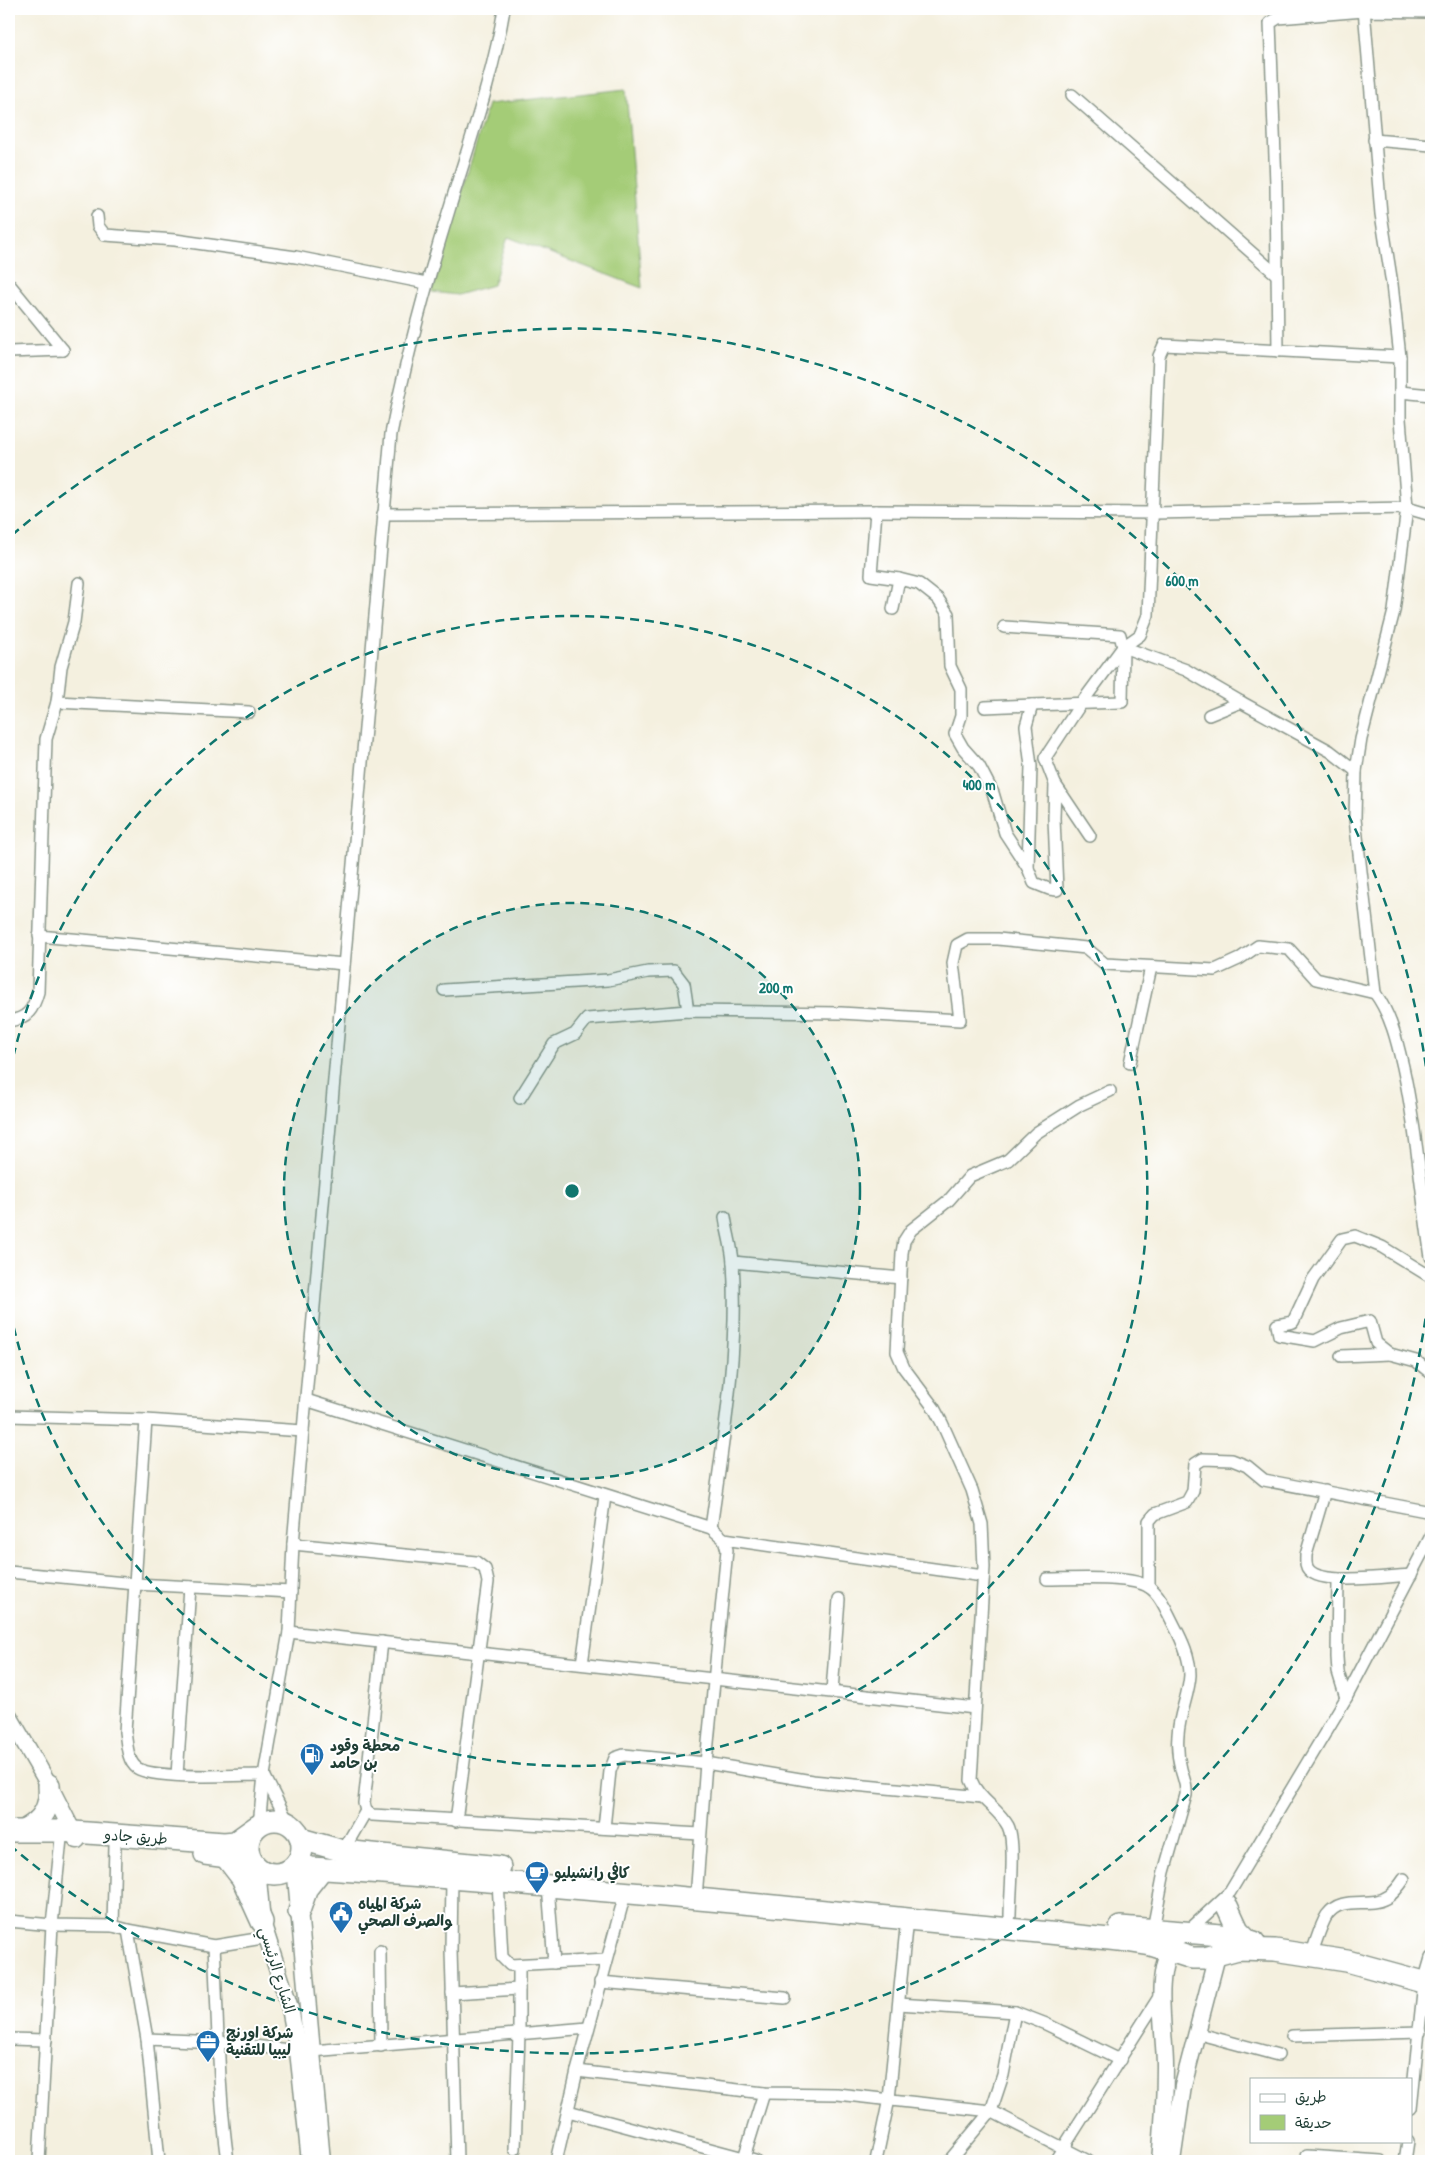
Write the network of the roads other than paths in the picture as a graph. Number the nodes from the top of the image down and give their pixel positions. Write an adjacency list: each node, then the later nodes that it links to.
1 (504, 9): 9 (street)
2 (1364, 10): 3 (street); 5 (street); 8 (street)
3 (1431, 12)
4 (1072, 95): 8 (street)
5 (1374, 140): 6 (street); 13 (street)
6 (1431, 145)
7 (97, 216): 9 (street)
8 (1276, 274): 11 (street)
9 (426, 283): 19 (street)
10 (9, 284): 12 (street)
11 (1278, 351): 13 (street); 18 (street)
12 (9, 352)
13 (1400, 356): 14 (street)
14 (1400, 392): 15 (street); 16 (street)
15 (1431, 395)
16 (1407, 508): 18 (street); 20 (street); 33 (street)
17 (876, 511): 18 (street); 19 (street); 21 (street)
18 (1154, 513): 25 (street)
19 (383, 514): 38 (street)
20 (1431, 515)
21 (899, 579): 23 (street); 36 (street)
22 (79, 584): 26 (street)
23 (892, 609)
24 (1004, 627): 25 (street)
25 (1123, 647): 27 (street); 28 (street); 28 (street)
26 (57, 702): 31 (street); 37 (street)
27 (1241, 702): 32 (street); 33 (street)
28 (1080, 704): 29 (street); 34 (street)
29 (1032, 705): 30 (street); 36 (street)
30 (985, 708)
31 (249, 712)
32 (1209, 715)
33 (1356, 771): 41 (street)
34 (1055, 784): 35 (street); 36 (street)
35 (1090, 836)
36 (1028, 868)
37 (39, 936): 38 (street); 43 (street)
38 (344, 964): 55 (street)
39 (1151, 967): 41 (street); 42 (street); 44 (street)
40 (444, 990): 42 (street)
41 (1375, 993): 48 (street)
42 (688, 1011): 46 (street)
43 (9, 1021)
44 (1130, 1063)
45 (1110, 1091): 51 (street)
46 (520, 1098)
47 (725, 1217): 49 (street)
48 (1431, 1257)
49 (733, 1262): 51 (street); 62 (street)
50 (1431, 1277): 52 (street)
51 (901, 1278): 68 (street)
52 (1390, 1354): 53 (street); 54 (street)
53 (1341, 1356)
54 (1431, 1373)
55 (306, 1400): 58 (street); 60 (street)
56 (9, 1416): 57 (street)
57 (146, 1420): 58 (street); 71 (street)
58 (303, 1431): 65 (street)
59 (1325, 1491): 61 (street); 70 (street); 73 (street)
60 (605, 1496): 62 (street); 79 (street)
61 (1431, 1512)
62 (711, 1528): 64 (street)
63 (1431, 1536): 67 (street)
64 (724, 1539): 68 (street); 80 (street)
65 (294, 1544): 74 (street); 78 (street)
66 (9, 1572): 71 (street)
67 (1411, 1575): 70 (street); 82 (street)
68 (983, 1576): 83 (street)
69 (1047, 1579): 73 (street)
70 (1338, 1579): 82 (street)
71 (135, 1584): 72 (street); 86 (street)
72 (190, 1586): 74 (street); 86 (street)
73 (1149, 1587): 118 (street)
74 (291, 1592): 76 (street)
75 (839, 1599): 81 (street)
76 (289, 1632): 77 (street); 87 (street)
77 (382, 1642): 78 (street); 90 (street)
78 (479, 1653): 79 (street); 91 (street)
79 (582, 1664): 80 (street)
80 (714, 1678): 81 (street); 85 (street)
81 (832, 1691): 83 (street)
82 (1346, 1698): 110 (street)
83 (975, 1708): 89 (street)
84 (9, 1716): 88 (street)
85 (706, 1763): 89 (street); 93 (street); 96 (street)
86 (177, 1775): 87 (street)
87 (264, 1775): 92 (street); 95 (street)
88 (49, 1785): 94 (highway); 97 (street)
89 (982, 1797): 112 (street)
90 (366, 1811): 91 (street); 99 (street)
91 (456, 1821): 93 (street)
92 (257, 1826): 95 (highway); 97 (highway, طريق جادو); 101 (highway)
93 (604, 1828): 96 (street)
94 (15, 1830): 97 (highway, طريق جادو)
95 (295, 1832): 99 (highway); 102 (highway)
96 (700, 1834): 108 (street)
97 (71, 1838): 98 (highway, طريق جادو); 115 (street)
98 (115, 1846): 100 (highway, طريق جادو); 116 (street)
99 (343, 1851): 108 (highway)
100 (225, 1856): 101 (highway, طريق جادو); 117 (highway)
101 (254, 1864): 102 (highway); 117 (street, الشارع الرئيسي)
102 (296, 1865): 103 (highway); 111 (street, الشارع الرئيسي)
103 (322, 1869): 104 (highway); 111 (highway)
104 (452, 1877): 106 (highway); 135 (street)
105 (1404, 1878): 127 (street)
106 (498, 1881): 107 (highway); 131 (street)
107 (548, 1886): 109 (highway); 130 (street)
108 (696, 1892): 109 (highway); 112 (highway); 113 (highway)
109 (625, 1894): 129 (street)
110 (1228, 1899): 120 (street); 121 (highway); 122 (street)
111 (299, 1912): 151 (street, الشارع الرئيسي)
112 (1010, 1916): 118 (highway)
113 (907, 1918): 126 (highway); 138 (street)
114 (9, 1921): 115 (street)
115 (52, 1925): 116 (street); 147 (street)
116 (113, 1926): 119 (street)
117 (266, 1929): 123 (street); 151 (street, الشارع الرئيسي)
118 (1153, 1929): 120 (highway)
119 (128, 1930): 123 (street); 146 (street)
120 (1188, 1932): 122 (highway); 126 (street)
121 (1248, 1940): 122 (highway); 124 (highway)
122 (1220, 1944): 124 (highway); 126 (highway); 142 (street)
123 (214, 1946): 149 (street)
124 (1275, 1950): 127 (highway)
125 (380, 1951): 150 (street)
126 (1168, 1951): 136 (street)
127 (1311, 1955): 133 (highway)
128 (1431, 1958): 133 (street)
129 (606, 1960): 130 (street); 132 (street)
130 (554, 1963): 131 (street)
131 (519, 1964): 134 (street)
132 (600, 1982): 137 (street); 140 (street)
133 (1428, 1983): 141 (street)
134 (519, 1989): 135 (street); 143 (street)
135 (452, 1993): 148 (street)
136 (1162, 1993): 153 (street); 176 (street)
137 (785, 1998)
138 (899, 2004): 139 (street); 156 (street)
139 (1015, 2012): 153 (street); 159 (street)
140 (588, 2028): 143 (street); 154 (street)
141 (1420, 2032): 144 (street); 157 (street)
142 (1196, 2033): 152 (street); 177 (street)
143 (519, 2034): 148 (street); 161 (street)
144 (1292, 2036)
145 (9, 2039): 147 (street)
146 (147, 2039): 149 (street); 166 (street)
147 (46, 2040): 165 (street)
148 (455, 2040): 150 (street); 170 (street)
149 (220, 2042): 151 (street); 167 (street)
150 (381, 2046): 151 (street)
151 (305, 2051): 168 (street, الشارع الرئيسي); 169 (street, الشارع الرئيسي)
152 (1278, 2055)
153 (1120, 2060): 162 (street)
154 (577, 2070): 155 (street); 158 (street)
155 (764, 2093): 156 (street); 164 (street)
156 (890, 2099): 159 (street); 172 (street)
157 (1412, 2100)
158 (568, 2111): 164 (street); 171 (street)
159 (991, 2111): 162 (street); 173 (street)
160 (1408, 2142): 179 (street)
161 (515, 2149)
162 (1063, 2149): 174 (street); 175 (street)
163 (1307, 2156): 178 (street)
164 (747, 2160)
165 (39, 2161)
166 (159, 2161)
167 (228, 2161)
168 (310, 2161)
169 (322, 2161)
170 (457, 2161)
171 (556, 2161)
172 (876, 2161)
173 (949, 2161)
174 (1054, 2161)
175 (1088, 2161)
176 (1160, 2161)
177 (1172, 2161)
178 (1381, 2161)
179 (1405, 2161)

